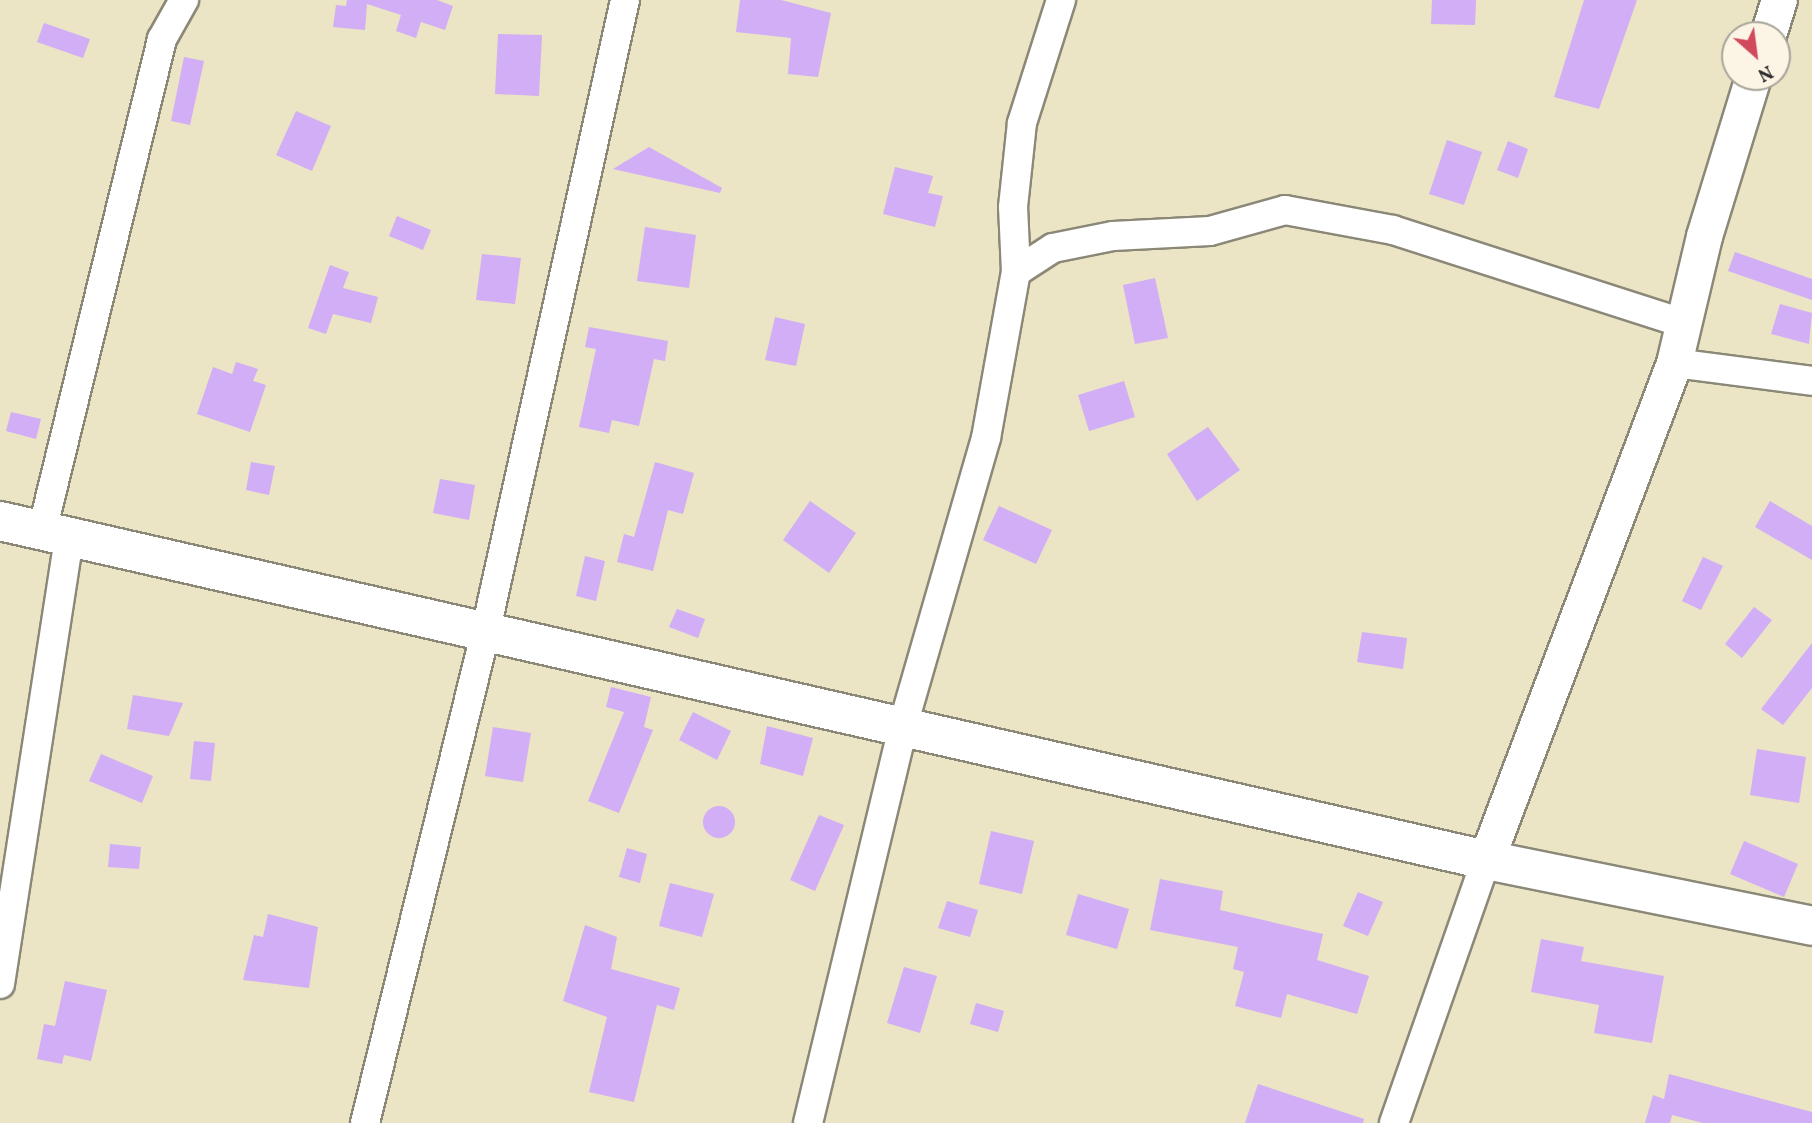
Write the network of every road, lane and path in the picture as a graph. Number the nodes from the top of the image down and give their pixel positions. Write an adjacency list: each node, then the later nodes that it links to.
1 (184, 0): 12 (street)
2 (625, 0): 13 (street)
3 (1061, 0): 7 (street)
4 (1779, 0): 5 (street)
5 (1772, 21)
6 (1750, 91): 8 (street)
7 (1016, 272): 8 (street); 14 (street)
8 (1682, 323): 9 (street)
9 (1674, 363): 10 (street); 15 (street)
10 (1812, 381)
11 (0, 521): 12 (main road)
12 (55, 534): 13 (main road); 17 (street)
13 (485, 634): 14 (main road); 18 (street)
14 (904, 722): 15 (main road); 19 (street)
15 (1486, 860): 16 (main road); 20 (street)
16 (1812, 926)
17 (0, 984)
18 (365, 1123)
19 (807, 1123)
20 (1394, 1123)

